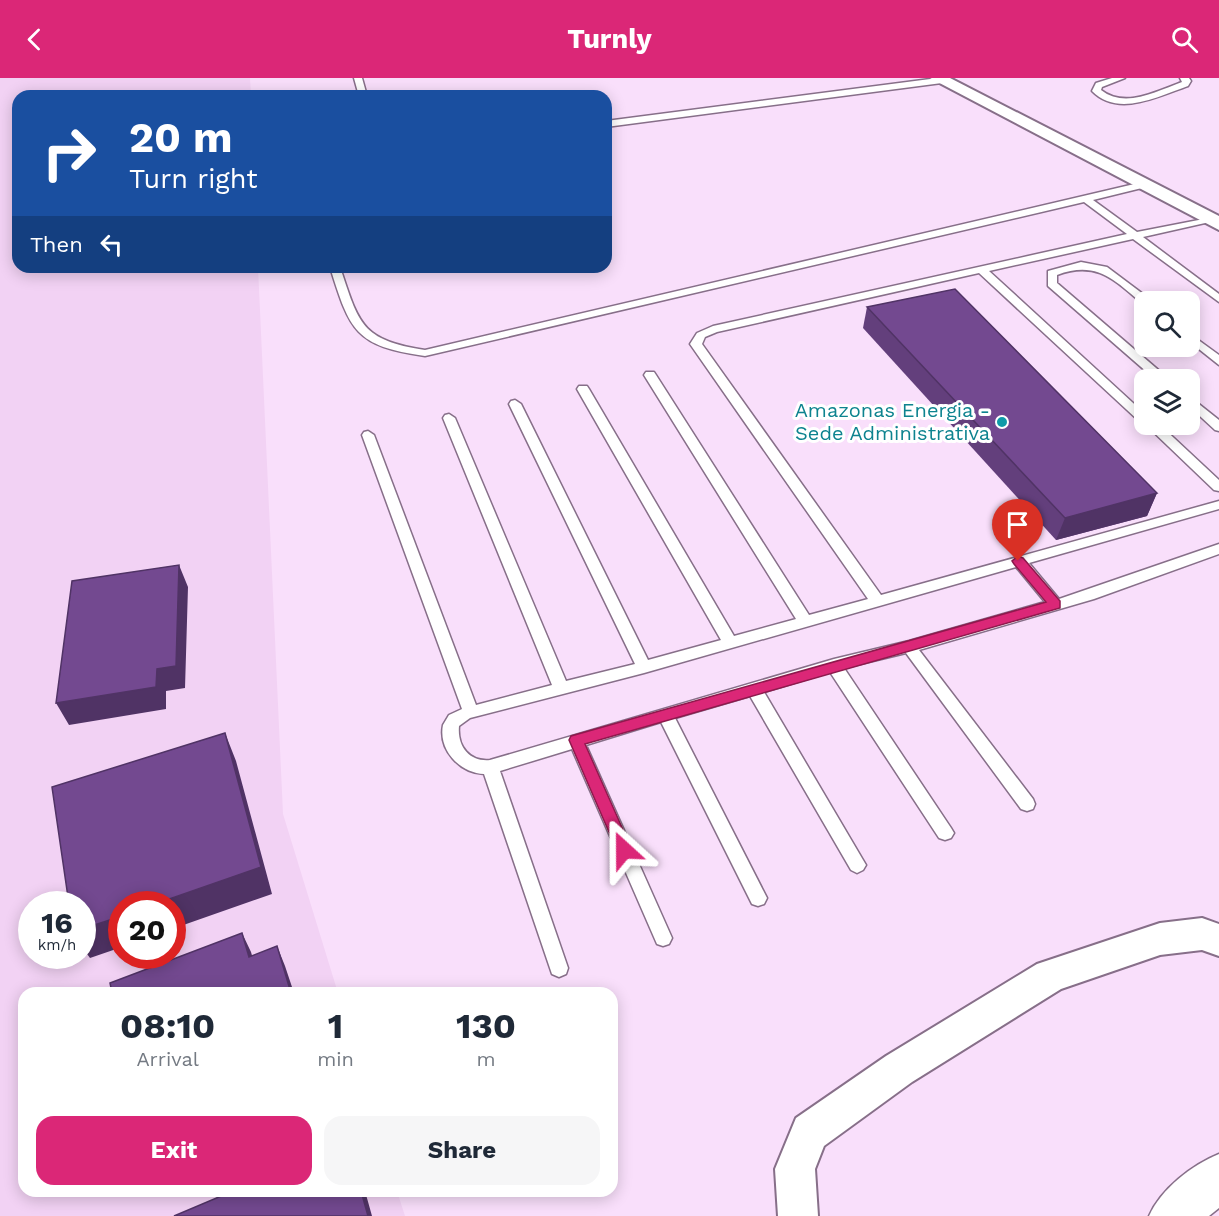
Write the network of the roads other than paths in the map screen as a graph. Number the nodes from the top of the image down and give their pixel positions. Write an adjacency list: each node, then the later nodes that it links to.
1 (1121, 78): 2 (lane)
2 (1184, 78)
3 (940, 79): 4 (lane); 5 (street)
4 (612, 123)
5 (1143, 185): 6 (lane); 7 (street)
6 (1084, 198): 8 (lane); 10 (lane)
7 (1215, 221): 8 (lane)
8 (1136, 237): 9 (lane); 12 (lane)
9 (981, 270): 21 (lane); 31 (lane)
10 (337, 273)
11 (1134, 291): 14 (lane)
12 (1219, 299)
13 (1200, 345): 16 (lane)
14 (1134, 354)
15 (1137, 357): 17 (lane)
16 (1219, 361)
17 (1151, 369)
18 (650, 375): 33 (lane)
19 (583, 389): 34 (lane)
20 (515, 404): 37 (lane)
21 (1134, 410)
22 (1200, 411): 24 (lane)
23 (449, 418): 38 (lane)
24 (1219, 427)
25 (368, 435): 40 (lane)
26 (1163, 435): 27 (lane)
27 (1219, 487)
28 (1219, 505): 30 (lane)
29 (1219, 549): 32 (lane)
30 (1018, 561): 31 (lane); 32 (lane)
31 (878, 601): 33 (lane)
32 (1055, 604): 35 (lane)
33 (805, 621): 34 (lane)
34 (730, 642): 37 (lane)
35 (909, 647): 36 (lane); 44 (lane)
36 (834, 665): 39 (lane); 45 (lane)
37 (644, 667): 38 (lane)
38 (561, 687): 40 (lane)
39 (755, 690): 41 (lane); 46 (lane)
40 (471, 712): 43 (lane)
41 (666, 716): 42 (lane); 47 (lane)
42 (576, 740): 43 (lane); 48 (lane)
43 (490, 767): 50 (lane)
44 (1027, 804)
45 (945, 833)
46 (857, 865)
47 (758, 898)
48 (663, 938)
49 (1219, 940): 52 (street)
50 (559, 968)
51 (1219, 1177): 53 (main road)
52 (798, 1216)
53 (1173, 1216)

